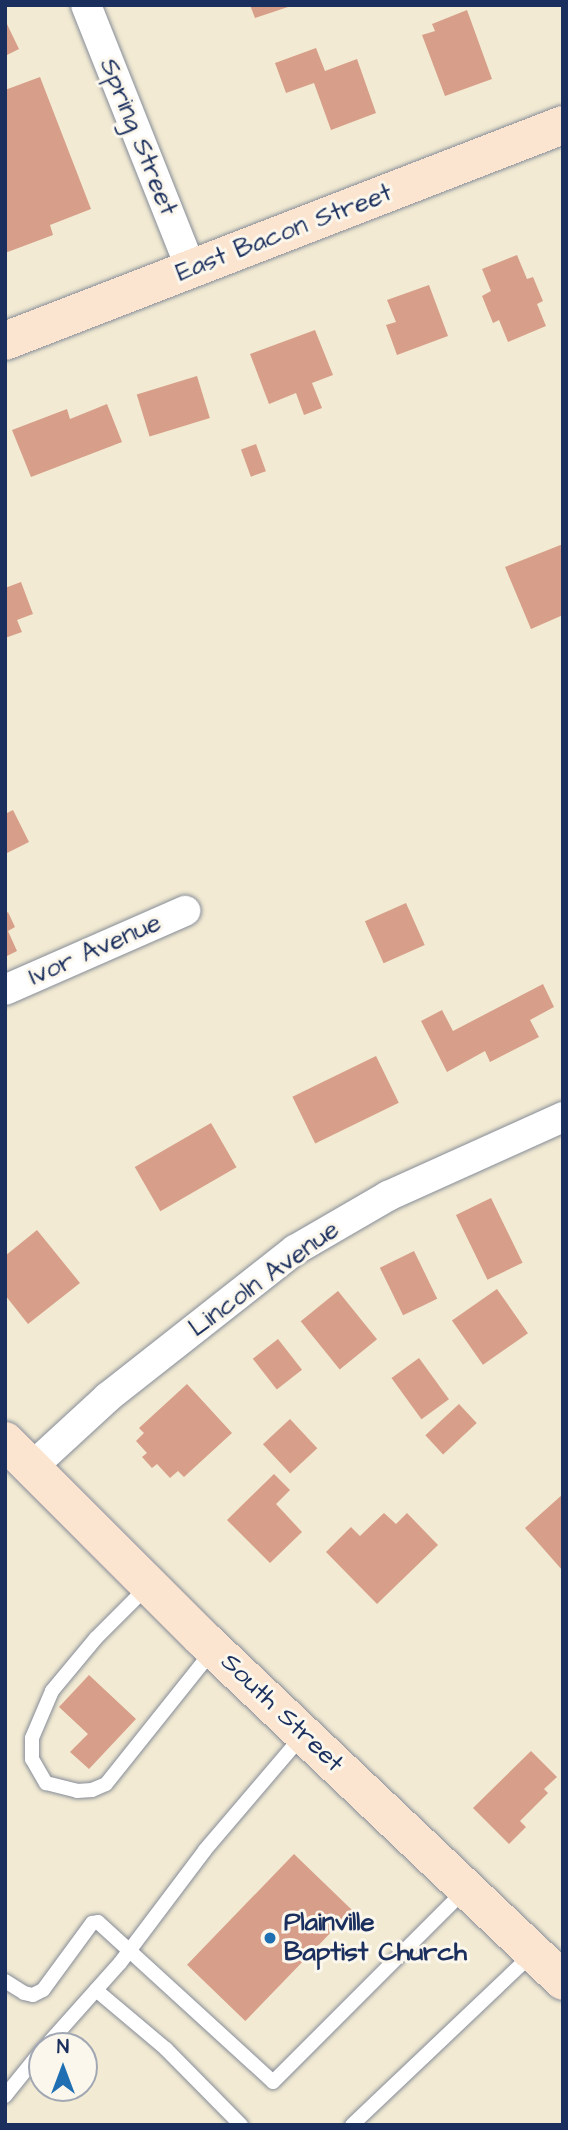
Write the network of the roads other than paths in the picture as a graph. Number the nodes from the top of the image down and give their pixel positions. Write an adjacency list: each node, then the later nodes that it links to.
1 (86, 5): 3 (street, Spring Street)
2 (563, 125): 3 (main road, East Bacon Street)
3 (191, 270): 4 (main road, East Bacon Street)
4 (5, 341)
5 (185, 911): 6 (street, Ivor Avenue)
6 (5, 990)
7 (563, 1117): 9 (street, Lincoln Avenue)
8 (5, 1441): 9 (main road, South Street)
9 (32, 1468): 10 (main road, South Street)
10 (149, 1585): 11 (main road, South Street); 11 (lane)
11 (214, 1649): 12 (main road, South Street)
12 (304, 1734): 13 (main road, South Street); 14 (lane)
13 (466, 1889): 14 (lane); 15 (main road, South Street)
14 (130, 1949): 16 (lane); 18 (lane)
15 (533, 1953): 17 (main road, South Street); 23 (lane)
16 (5, 1981)
17 (563, 1982)
18 (96, 1990): 19 (lane); 22 (lane)
19 (58, 2032)
20 (28, 2067): 21 (lane)
21 (5, 2096)
22 (241, 2125)
23 (352, 2125)

